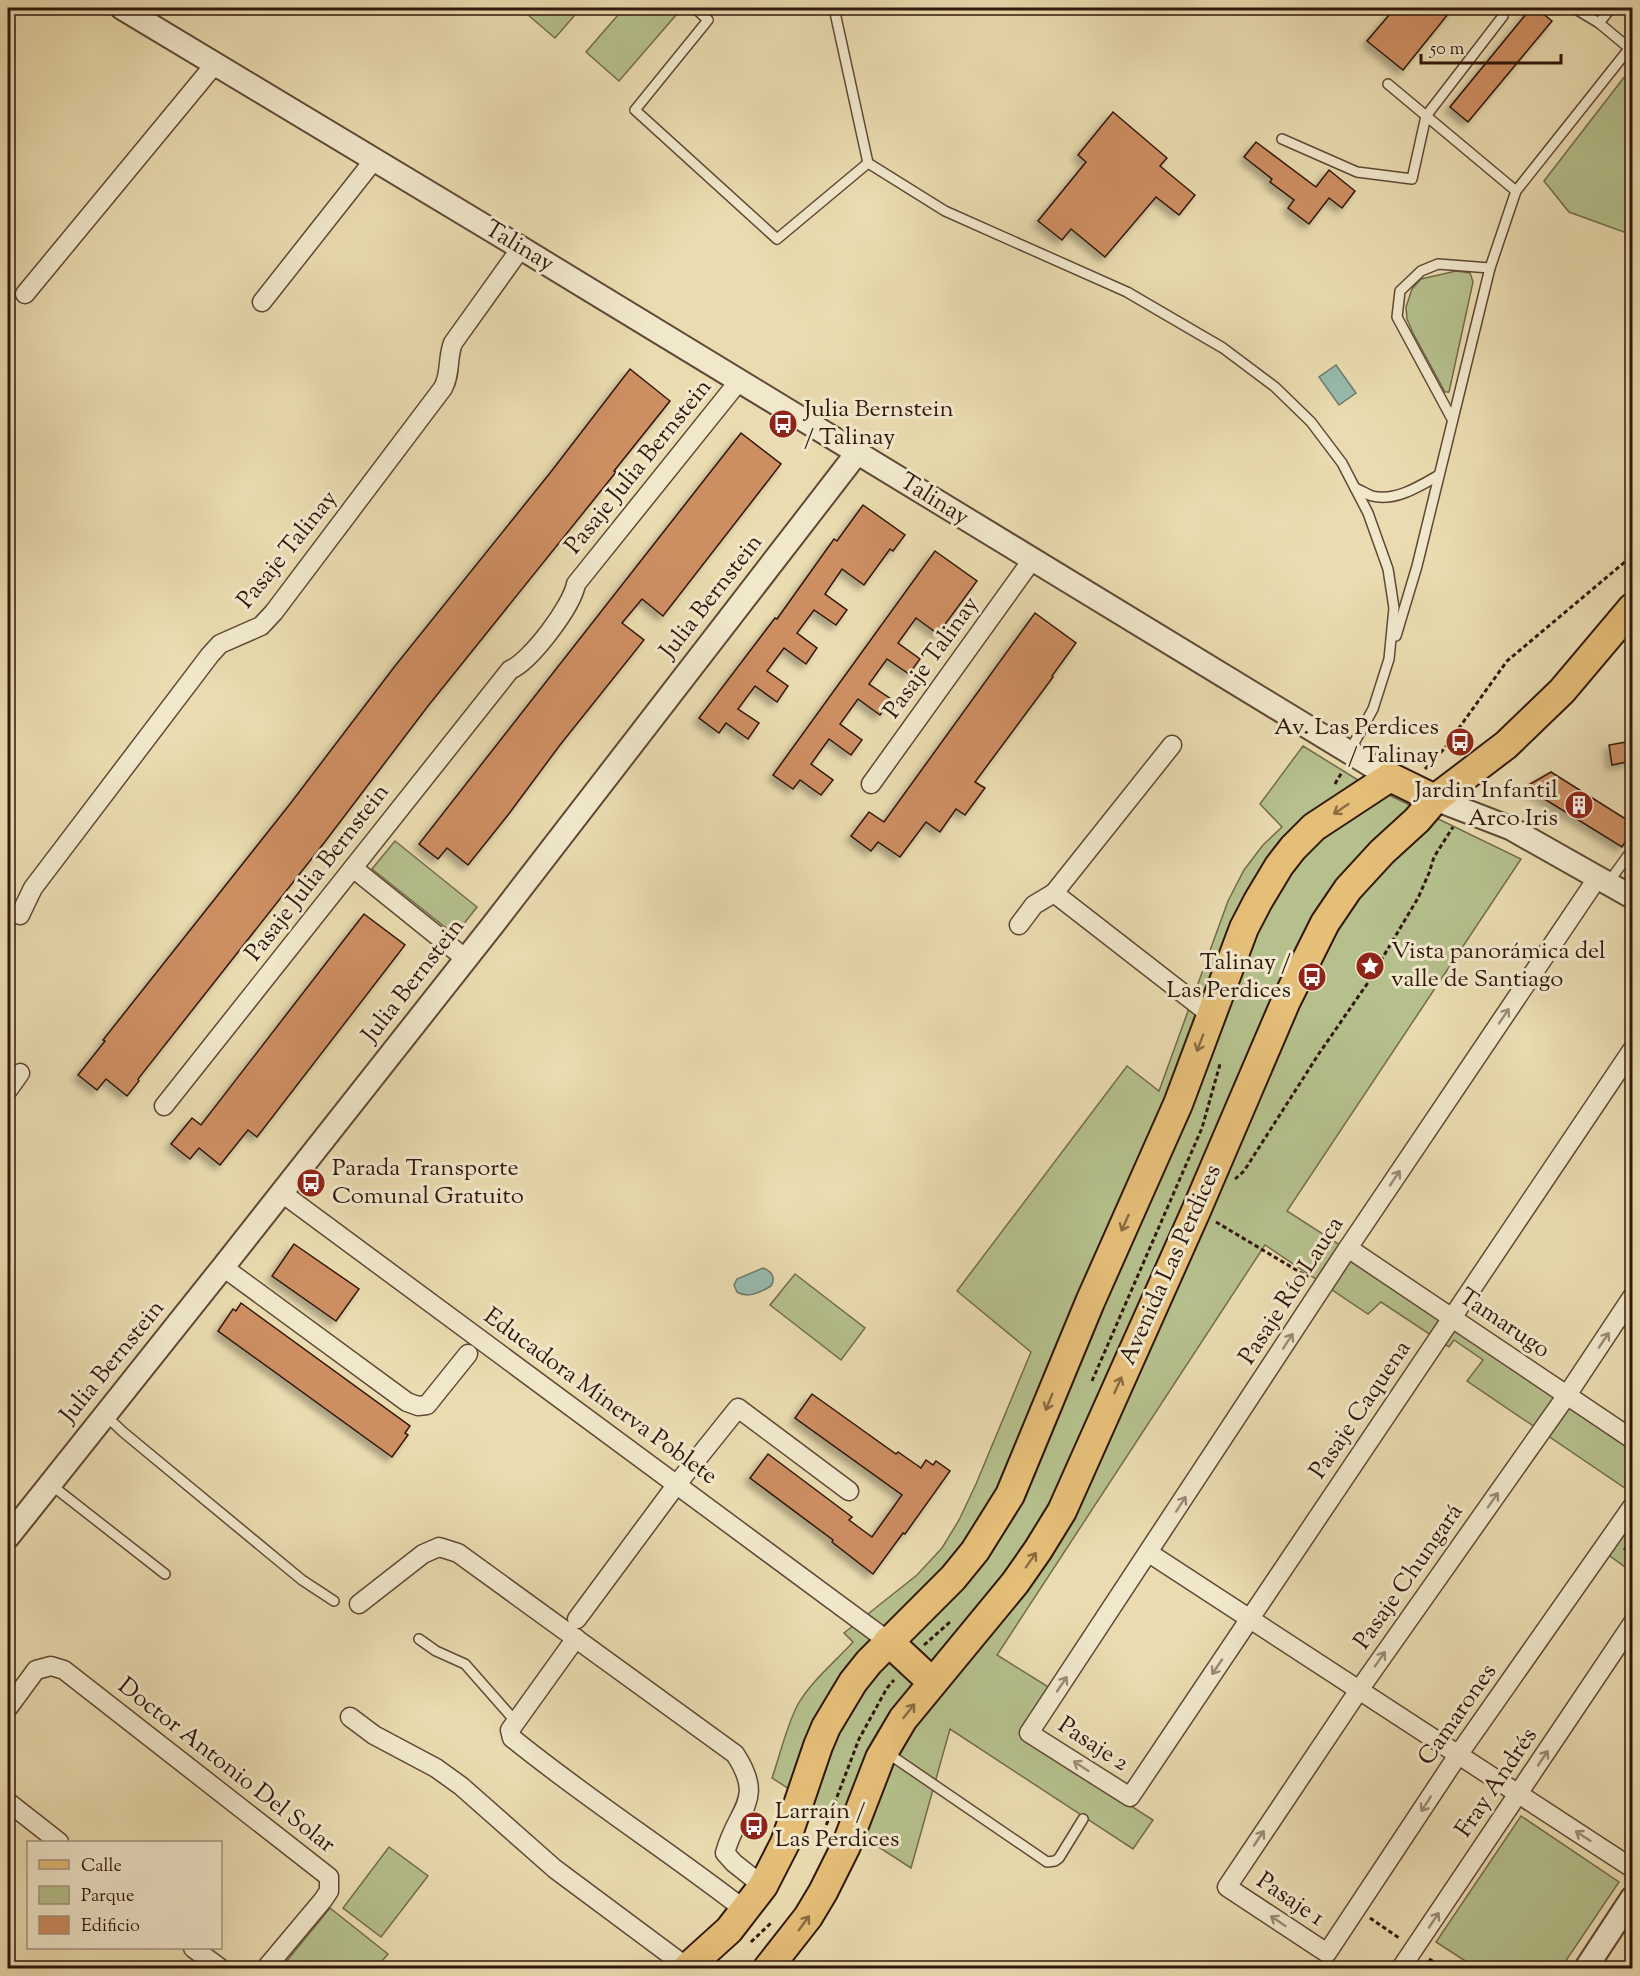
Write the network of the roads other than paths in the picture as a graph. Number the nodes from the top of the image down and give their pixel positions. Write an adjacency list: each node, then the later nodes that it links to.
1 (122, 8): 9 (street, Talinay)
2 (695, 8): 14 (lane)
3 (834, 8): 14 (lane)
4 (1574, 8): 7 (lane)
5 (1611, 8): 7 (lane)
6 (1503, 16): 11 (lane)
7 (1599, 22): 8 (lane)
8 (1631, 46): 15 (lane)
9 (215, 64): 13 (street, Talinay); 18 (street)
10 (1388, 84): 11 (lane)
11 (1426, 116): 12 (lane); 15 (lane)
12 (1282, 139)
13 (374, 160): 16 (street, Talinay); 19 (street)
14 (868, 163): 24 (lane)
15 (1516, 191): 17 (lane)
16 (521, 248): 20 (street, Talinay); 38 (street, Pasaje Talinay)
17 (1490, 268): 21 (lane); 21 (lane)
18 (25, 294)
19 (262, 302)
20 (739, 381): 22 (street, Talinay); 34 (street, Pasaje Julia Bernstein)
21 (1452, 419): 23 (lane)
22 (858, 453): 25 (street, Talinay); 40 (street, Julia Bernstein)
23 (1439, 475): 24 (lane); 27 (lane)
24 (1355, 488): 27 (lane)
25 (1032, 560): 29 (street, Talinay); 31 (street, Pasaje Talinay)
26 (1632, 608): 32 (main road, Avenida Las Perdices)
27 (1389, 659): 29 (lane)
28 (1172, 745): 36 (street)
29 (1349, 752): 30 (street, Talinay)
30 (1390, 777): 32 (main road, Talinay); 41 (main road, one-way to 41)
31 (871, 784)
32 (1436, 799): 35 (street, Talinay); 70 (main road, Avenida Las Perdices, one-way to 32)
33 (1632, 850): 35 (lane)
34 (353, 868): 40 (street); 45 (street, Pasaje Julia Bernstein)
35 (1603, 880): 37 (street, Talinay); 47 (street, Pasaje Río Lauca, one-way to 35)
36 (1054, 893): 39 (street); 41 (street)
37 (1632, 897)
38 (20, 915)
39 (1019, 925)
40 (466, 959): 46 (street, Julia Bernstein)
41 (1211, 1016): 69 (main road, one-way to 69)
42 (1632, 1050): 50 (street, Pasaje Caquena)
43 (20, 1073): 44 (street)
44 (8, 1090)
45 (164, 1106)
46 (282, 1193): 48 (street, Julia Bernstein); 56 (street, Educadora Minerva Poblete)
47 (1348, 1248): 50 (street, Tamarugo); 60 (street, Pasaje Río Lauca, one-way to 47)
48 (223, 1267): 51 (street); 53 (street, Julia Bernstein)
49 (1632, 1297): 52 (street, Pasaje Chungará, one-way to 49)
50 (1452, 1318): 52 (street, Tamarugo); 65 (street, Pasaje Caquena)
51 (468, 1354)
52 (1567, 1395): 54 (street, Tamarugo); 71 (street, Pasaje Chungará, one-way to 52)
53 (105, 1415): 55 (street, Julia Bernstein); 62 (lane)
54 (1632, 1439)
55 (50, 1484): 59 (street, Julia Bernstein); 61 (lane)
56 (677, 1484): 57 (street); 64 (street); 69 (street, Educadora Minerva Poblete)
57 (849, 1491)
58 (1632, 1507): 77 (street, Camarones)
59 (8, 1537)
60 (1149, 1553): 65 (street); 75 (street, Pasaje Río Lauca, one-way to 60)
61 (165, 1574)
62 (334, 1601)
63 (359, 1604): 67 (street)
64 (577, 1619)
65 (1250, 1619): 71 (street); 79 (street, Pasaje Caquena, one-way to 79)
66 (1632, 1624): 78 (street, Fray Andrés, one-way to 66)
67 (576, 1638): 74 (street); 84 (street)
68 (419, 1640): 74 (lane)
69 (888, 1641): 70 (main road); 84 (main road)
70 (932, 1682): 76 (main road, Avenida Las Perdices, one-way to 70)
71 (1359, 1690): 77 (street); 85 (street, Pasaje Chungará, one-way to 71)
72 (8, 1708): 91 (street, Doctor Antonio Del Solar)
73 (350, 1717): 92 (street)
74 (516, 1722): 87 (street)
75 (1029, 1732): 79 (street, Pasaje 2, one-way to 75)
76 (884, 1750): 81 (lane); 93 (main road, Avenida Las Perdices, one-way to 76)
77 (1458, 1755): 78 (street); 89 (street, Camarones, one-way to 89)
78 (1519, 1794): 83 (street, one-way to 78); 94 (street, Fray Andrés, one-way to 78)
79 (1130, 1797)
80 (8, 1802): 82 (street)
81 (1083, 1819)
82 (58, 1841)
83 (1632, 1868)
84 (763, 1886): 87 (main road)
85 (1227, 1887): 89 (street, Pasaje 1, one-way to 85)
86 (1632, 1898): 95 (street)
87 (746, 1911): 92 (main road)
88 (196, 1949): 90 (street)
89 (1327, 1953)
90 (220, 1968)
91 (266, 1968)
92 (687, 1968)
93 (768, 1968)
94 (1401, 1968)
95 (1586, 1968)

